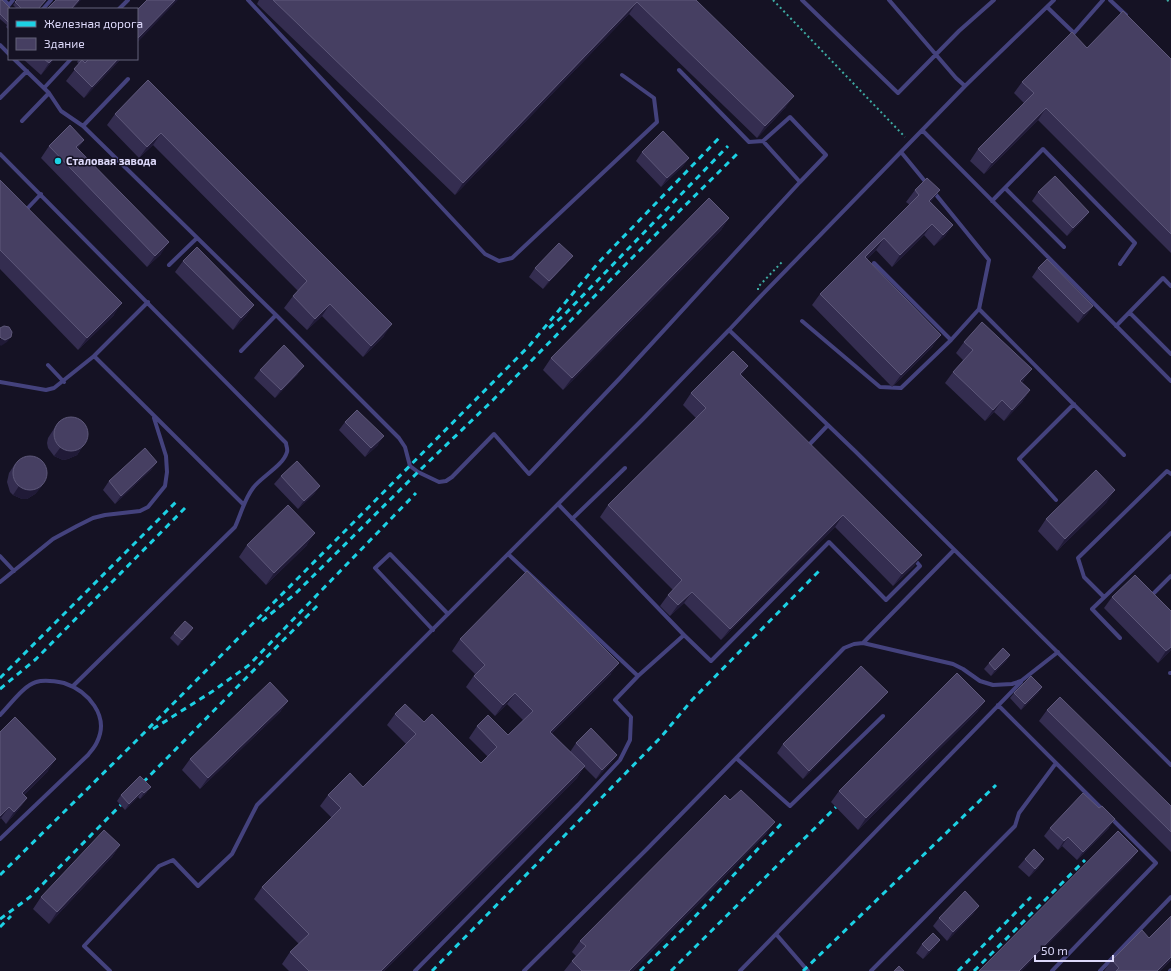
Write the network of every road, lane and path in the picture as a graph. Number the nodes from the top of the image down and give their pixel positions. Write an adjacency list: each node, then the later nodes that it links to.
1 (4, 0): 15 (lane)
2 (13, 0): 15 (lane)
3 (51, 0): 18 (lane)
4 (128, 0): 19 (lane)
5 (248, 0): 28 (lane)
6 (773, 0): 37 (path)
7 (802, 0): 23 (lane)
8 (889, 0): 23 (lane)
9 (994, 0): 23 (lane)
10 (1054, 0): 16 (lane)
11 (1103, 0): 16 (lane)
12 (1110, 0): 20 (lane)
13 (1167, 0): 14 (path)
14 (1171, 3)
15 (9, 4): 17 (lane)
16 (1047, 7): 30 (lane)
17 (12, 8)
18 (44, 8)
19 (120, 8)
20 (1127, 16)
21 (0, 45): 22 (lane)
22 (8, 51)
23 (935, 54): 30 (lane)
24 (15, 60): 27 (lane)
25 (70, 60): 31 (lane)
26 (679, 70): 38 (lane)
27 (27, 71): 31 (lane); 33 (lane)
28 (622, 75)
29 (128, 80): 35 (lane)
30 (965, 86): 36 (lane)
31 (44, 88): 32 (lane)
32 (49, 93): 34 (lane); 35 (lane)
33 (0, 98)
34 (22, 121)
35 (83, 126): 46 (lane)
36 (923, 131): 39 (lane); 44 (lane)
37 (906, 137)
38 (763, 141): 41 (lane); 41 (lane)
39 (901, 152): 53 (lane); 58 (lane)
40 (0, 154): 43 (lane)
41 (800, 182): 55 (lane)
42 (1006, 188): 44 (lane); 47 (lane); 49 (lane)
43 (41, 194): 45 (lane); 52 (lane)
44 (992, 201): 57 (lane)
45 (22, 214)
46 (197, 238): 50 (lane); 55 (lane)
47 (1064, 247)
48 (874, 263): 59 (lane)
49 (1120, 264)
50 (169, 265)
51 (1171, 286): 54 (lane)
52 (148, 302): 62 (lane); 77 (lane)
53 (979, 309): 59 (lane); 67 (lane)
54 (1130, 312): 57 (lane); 61 (lane)
55 (276, 315): 60 (lane)
56 (802, 321): 59 (lane)
57 (1116, 326): 64 (lane)
58 (729, 330): 69 (lane); 78 (lane)
59 (951, 340)
60 (241, 351)
61 (1171, 354)
62 (94, 356): 66 (lane); 68 (lane)
63 (48, 365): 66 (lane)
64 (1171, 381)
65 (0, 382): 66 (lane)
66 (64, 382)
67 (1074, 404): 73 (lane); 76 (lane)
68 (153, 415): 77 (lane); 85 (lane)
69 (828, 425): 71 (lane); 81 (lane)
70 (800, 443): 71 (lane)
71 (805, 448): 72 (lane)
72 (810, 454)
73 (1124, 454)
74 (625, 468): 79 (lane)
75 (1171, 474): 91 (lane)
76 (1056, 500)
77 (243, 504): 102 (lane)
78 (558, 504): 79 (lane); 82 (lane)
79 (572, 519): 96 (lane)
80 (1171, 533): 86 (lane)
81 (954, 550): 98 (lane); 99 (lane)
82 (508, 554): 94 (lane); 100 (lane)
83 (910, 555): 96 (lane)
84 (0, 556): 85 (lane)
85 (14, 571): 88 (lane)
86 (1126, 576): 89 (lane); 91 (lane)
87 (1171, 576): 92 (lane)
88 (0, 582)
89 (1132, 582)
90 (1143, 593): 92 (lane)
91 (1104, 597): 97 (lane)
92 (1149, 598): 93 (lane)
93 (1155, 604)
94 (448, 614): 95 (lane); 95 (lane)
95 (433, 630): 112 (lane)
96 (684, 635): 100 (lane)
97 (1120, 638)
98 (862, 642): 101 (lane); 106 (lane)
99 (1058, 652): 101 (lane); 108 (lane)
100 (638, 676): 113 (lane)
101 (1021, 682): 103 (lane)
102 (73, 686): 104 (lane); 109 (lane)
103 (998, 706): 107 (lane); 111 (lane)
104 (0, 715)
105 (883, 716): 106 (lane)
106 (736, 758): 114 (lane)
107 (1056, 763): 117 (lane); 118 (lane)
108 (1171, 765)
109 (0, 839)
110 (1170, 899): 119 (lane)
111 (776, 934): 115 (lane); 116 (lane)
112 (110, 971)
113 (415, 971)
114 (524, 971)
115 (740, 971)
116 (808, 971)
117 (871, 971)
118 (1052, 971)
119 (1100, 971)

